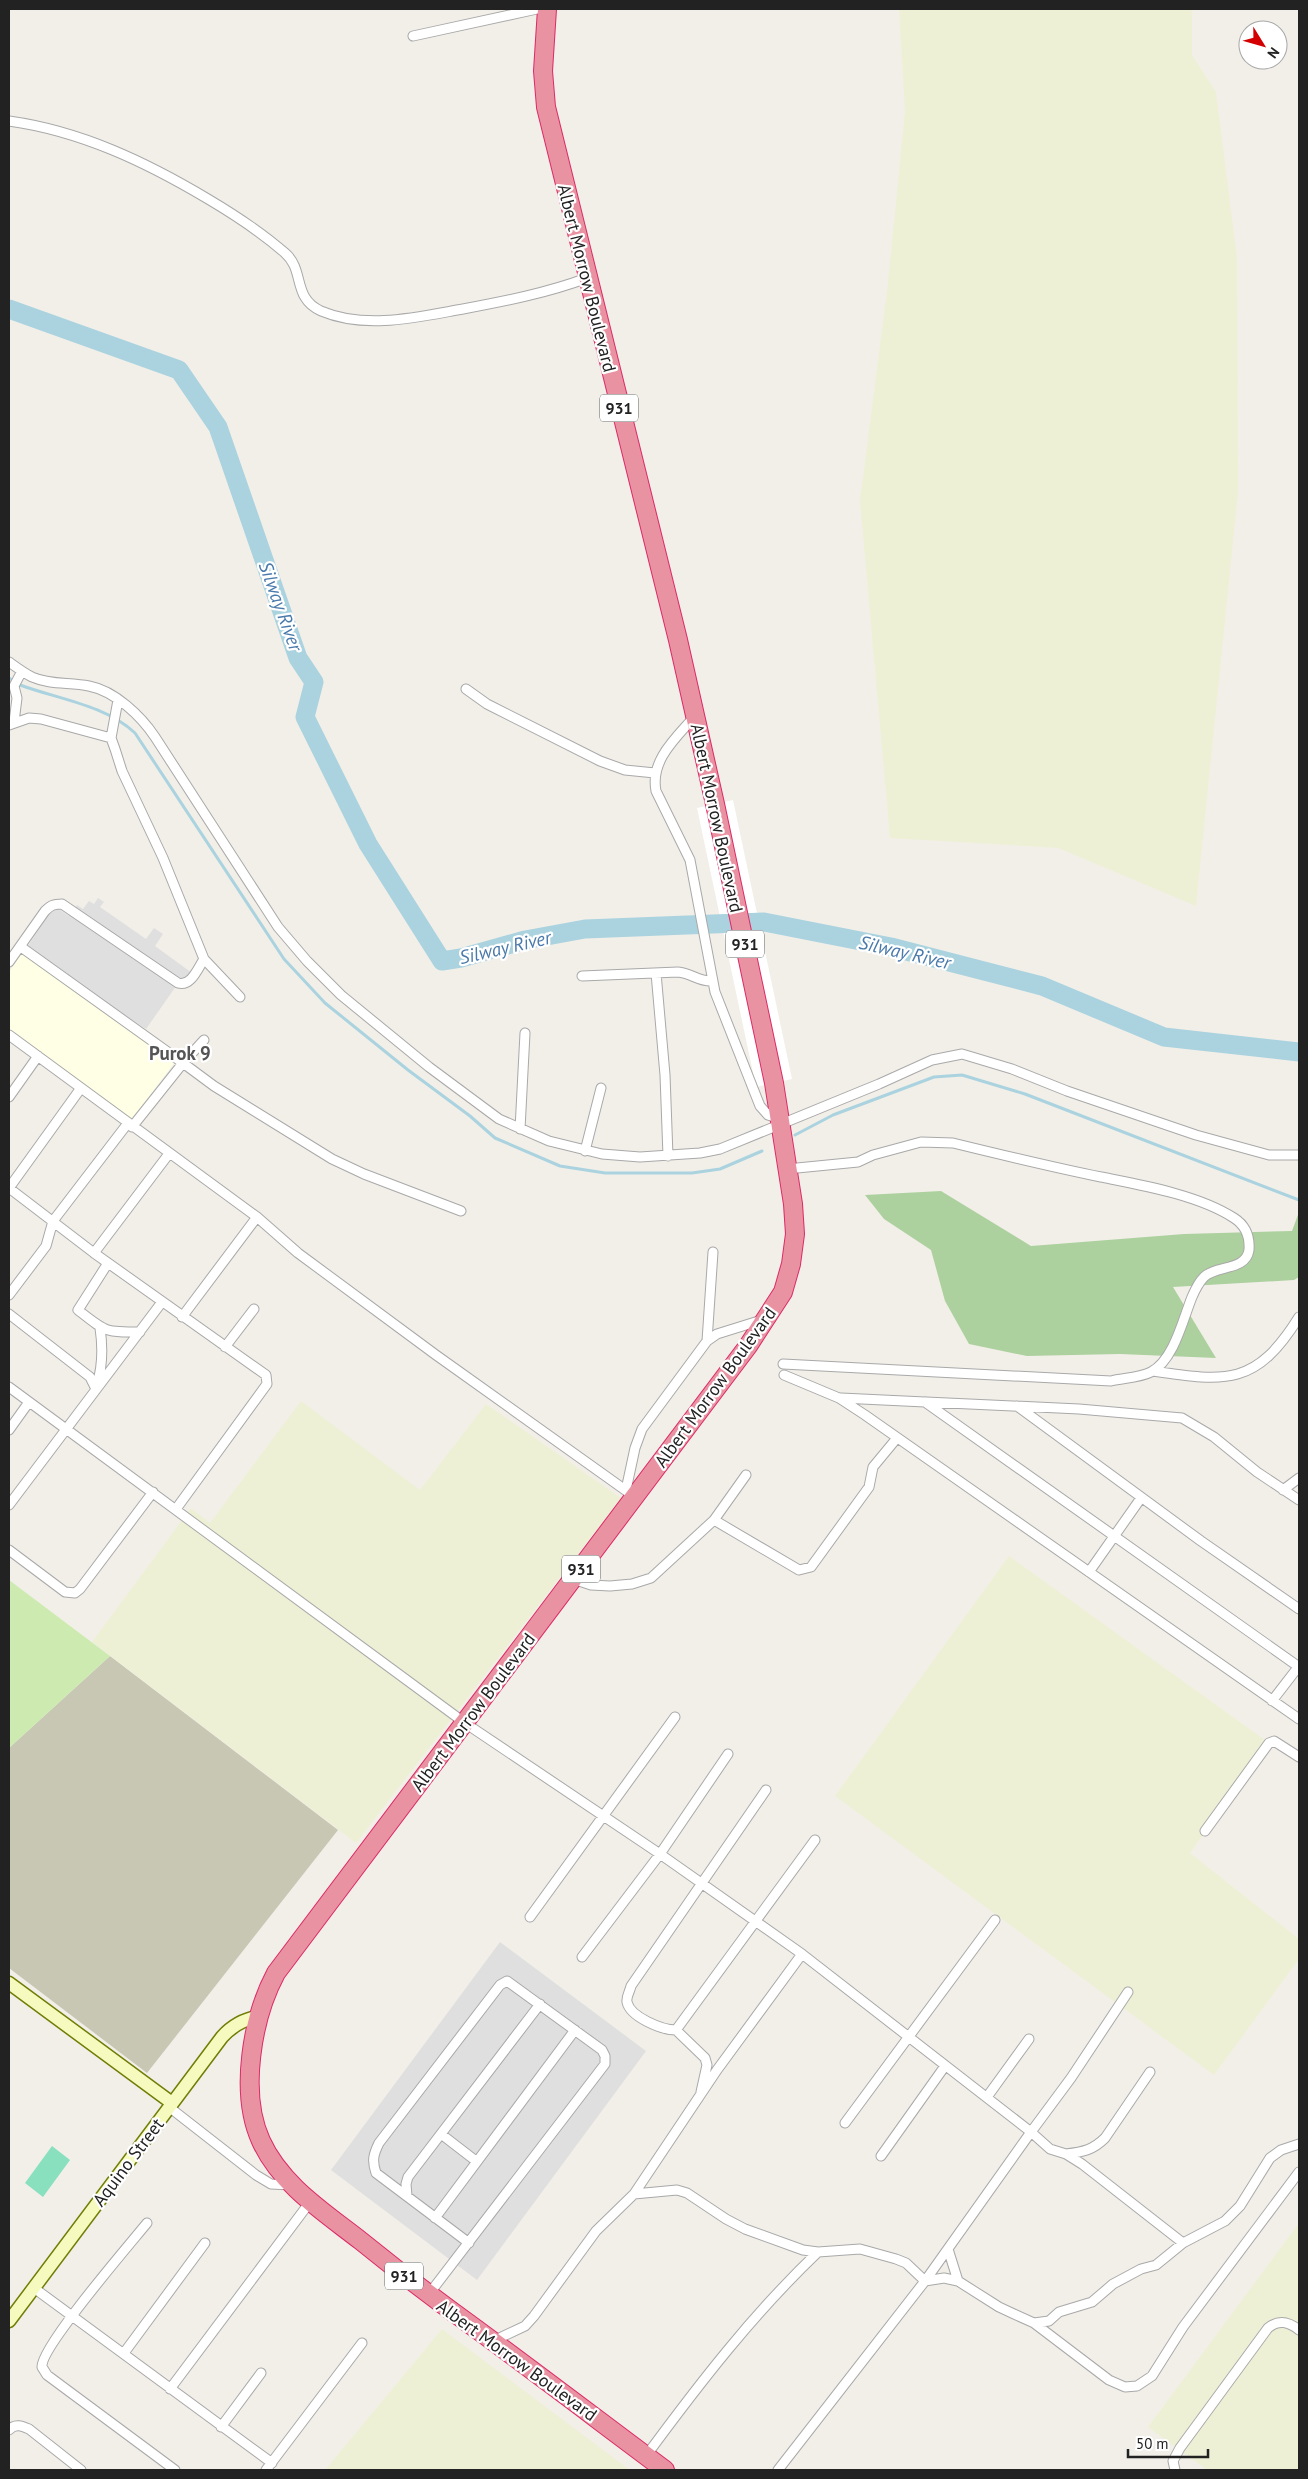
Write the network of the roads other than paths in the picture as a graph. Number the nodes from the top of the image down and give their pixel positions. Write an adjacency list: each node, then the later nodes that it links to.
1 (537, 9): 3 (street)
2 (547, 9): 5 (highway, Albert Morrow Boulevard / 931)
3 (413, 36)
4 (9, 121): 5 (street)
5 (587, 278): 10 (highway, Albert Morrow Boulevard / 931)
6 (9, 662): 7 (street)
7 (22, 671): 9 (street); 11 (street)
8 (466, 689): 13 (street)
9 (118, 700): 12 (street); 31 (street)
10 (695, 716): 13 (street); 29 (highway, Albert Morrow Boulevard / 931)
11 (11, 724): 12 (street)
12 (111, 738): 15 (street)
13 (655, 773): 19 (street)
14 (21, 947): 15 (street); 16 (street); 25 (street)
15 (204, 959): 20 (street)
16 (9, 962)
17 (656, 973): 18 (street); 19 (street); 35 (street)
18 (582, 976)
19 (711, 977): 29 (street)
20 (240, 997)
21 (525, 1033): 31 (street)
22 (9, 1036): 24 (street)
23 (204, 1040): 25 (street)
24 (38, 1056): 26 (street); 28 (street)
25 (183, 1063): 30 (street); 38 (street)
26 (81, 1088): 30 (street); 37 (street)
27 (601, 1088): 32 (street)
28 (9, 1097)
29 (780, 1121): 34 (street); 35 (street); 36 (highway, Albert Morrow Boulevard / 931)
30 (130, 1125): 33 (street); 40 (street)
31 (520, 1129): 32 (street)
32 (585, 1151): 35 (street)
33 (168, 1154): 39 (street); 42 (street)
34 (1299, 1155)
35 (668, 1156)
36 (788, 1169): 50 (highway, Albert Morrow Boulevard / 931); 56 (street)
37 (9, 1188): 40 (street)
38 (461, 1211)
39 (257, 1217): 48 (street); 73 (street)
40 (53, 1221): 42 (street); 44 (street)
41 (713, 1252): 53 (street)
42 (94, 1253): 43 (street)
43 (108, 1264): 45 (street); 51 (street)
44 (9, 1295)
45 (162, 1302): 48 (street); 52 (street)
46 (254, 1309): 54 (street)
47 (9, 1314): 59 (street)
48 (182, 1317): 54 (street)
49 (1299, 1317): 56 (street)
50 (768, 1318): 53 (street); 73 (highway, Albert Morrow Boulevard / 931)
51 (100, 1328): 52 (street); 59 (street)
52 (140, 1332): 59 (street)
53 (707, 1341): 73 (street)
54 (225, 1347): 77 (street)
55 (783, 1364): 56 (street)
56 (1153, 1371)
57 (784, 1375): 60 (street)
58 (9, 1388): 61 (street)
59 (96, 1389): 66 (street)
60 (839, 1398): 62 (street); 68 (street)
61 (30, 1402): 66 (street); 67 (street)
62 (925, 1402): 63 (street); 65 (street)
63 (942, 1403): 64 (street); 65 (street)
64 (1016, 1406): 71 (street); 74 (street)
65 (946, 1417): 79 (street)
66 (67, 1429): 72 (street); 76 (street)
67 (9, 1430)
68 (897, 1438): 78 (street); 81 (street)
69 (746, 1475): 78 (street)
70 (1299, 1478): 71 (street)
71 (1283, 1490): 75 (street)
72 (152, 1492): 77 (street); 80 (street)
73 (631, 1494): 82 (highway, Albert Morrow Boulevard / 931)
74 (1141, 1498): 79 (street); 83 (street)
75 (1299, 1500)
76 (9, 1505)
77 (176, 1509): 88 (street)
78 (714, 1520): 82 (street)
79 (1114, 1536): 81 (street); 84 (street)
80 (9, 1550)
81 (1089, 1572): 85 (street)
82 (573, 1579): 88 (highway, Albert Morrow Boulevard / 931)
83 (1299, 1609)
84 (1299, 1666): 85 (street)
85 (1272, 1701): 87 (street)
86 (675, 1717): 92 (street)
87 (1299, 1719)
88 (465, 1723): 92 (street); 105 (highway, Albert Morrow Boulevard / 931)
89 (728, 1754): 95 (street)
90 (1299, 1757): 93 (street)
91 (766, 1790): 96 (street)
92 (604, 1816): 95 (street); 97 (street)
93 (1205, 1831)
94 (815, 1840): 99 (street)
95 (660, 1854): 96 (street); 101 (street)
96 (702, 1883): 99 (street); 107 (street)
97 (530, 1917)
98 (995, 1920): 108 (street)
99 (756, 1922): 100 (street); 107 (street)
100 (802, 1954): 108 (street); 113 (street)
101 (582, 1957)
102 (9, 1982): 114 (main road)
103 (1128, 1992): 116 (street)
104 (540, 2004): 106 (street); 117 (street); 125 (street)
105 (258, 2017): 114 (main road, Aquino Street); 123 (highway, Albert Morrow Boulevard / 931)
106 (575, 2030): 121 (street); 129 (street)
107 (676, 2030): 113 (street)
108 (909, 2036): 110 (street); 115 (street)
109 (1029, 2039): 112 (street)
110 (945, 2066): 112 (street); 120 (street)
111 (1150, 2072): 119 (street)
112 (987, 2097): 116 (street)
113 (700, 2098): 124 (street)
114 (171, 2105): 123 (street); 136 (main road, Aquino Street)
115 (845, 2123)
116 (1031, 2132): 119 (street); 132 (street)
117 (442, 2134): 121 (street); 125 (street)
118 (1299, 2144): 130 (street)
119 (1066, 2154): 130 (street)
120 (881, 2156)
121 (476, 2160): 127 (street)
122 (1299, 2172): 140 (street)
123 (291, 2185): 126 (highway, Albert Morrow Boulevard / 931)
124 (634, 2194): 133 (street); 142 (street)
125 (407, 2196): 127 (street)
126 (310, 2202): 137 (highway, Albert Morrow Boulevard / 931); 146 (street)
127 (435, 2218): 129 (street)
128 (147, 2223): 138 (street)
129 (470, 2243): 137 (street)
130 (1183, 2243): 140 (street)
131 (205, 2244): 144 (street)
132 (948, 2249): 134 (street); 135 (street)
133 (818, 2252): 134 (street); 149 (street)
134 (925, 2281): 135 (street); 154 (street)
135 (958, 2281): 140 (street)
136 (34, 2288): 138 (street); 139 (main road, Aquino Street)
137 (429, 2294): 142 (highway, Albert Morrow Boulevard / 931)
138 (72, 2316): 144 (street); 152 (street)
139 (9, 2321)
140 (1034, 2323)
141 (1299, 2330): 155 (street)
142 (493, 2341): 149 (highway, Albert Morrow Boulevard / 931)
143 (362, 2344): 150 (street)
144 (124, 2353): 146 (street)
145 (261, 2373): 147 (street)
146 (170, 2389): 147 (street)
147 (221, 2427): 150 (street)
148 (9, 2430): 151 (street)
149 (646, 2456): 153 (highway, Albert Morrow Boulevard / 931)
150 (269, 2467)
151 (81, 2470)
152 (175, 2470)
153 (665, 2470)
154 (778, 2470)
155 (1176, 2470)

